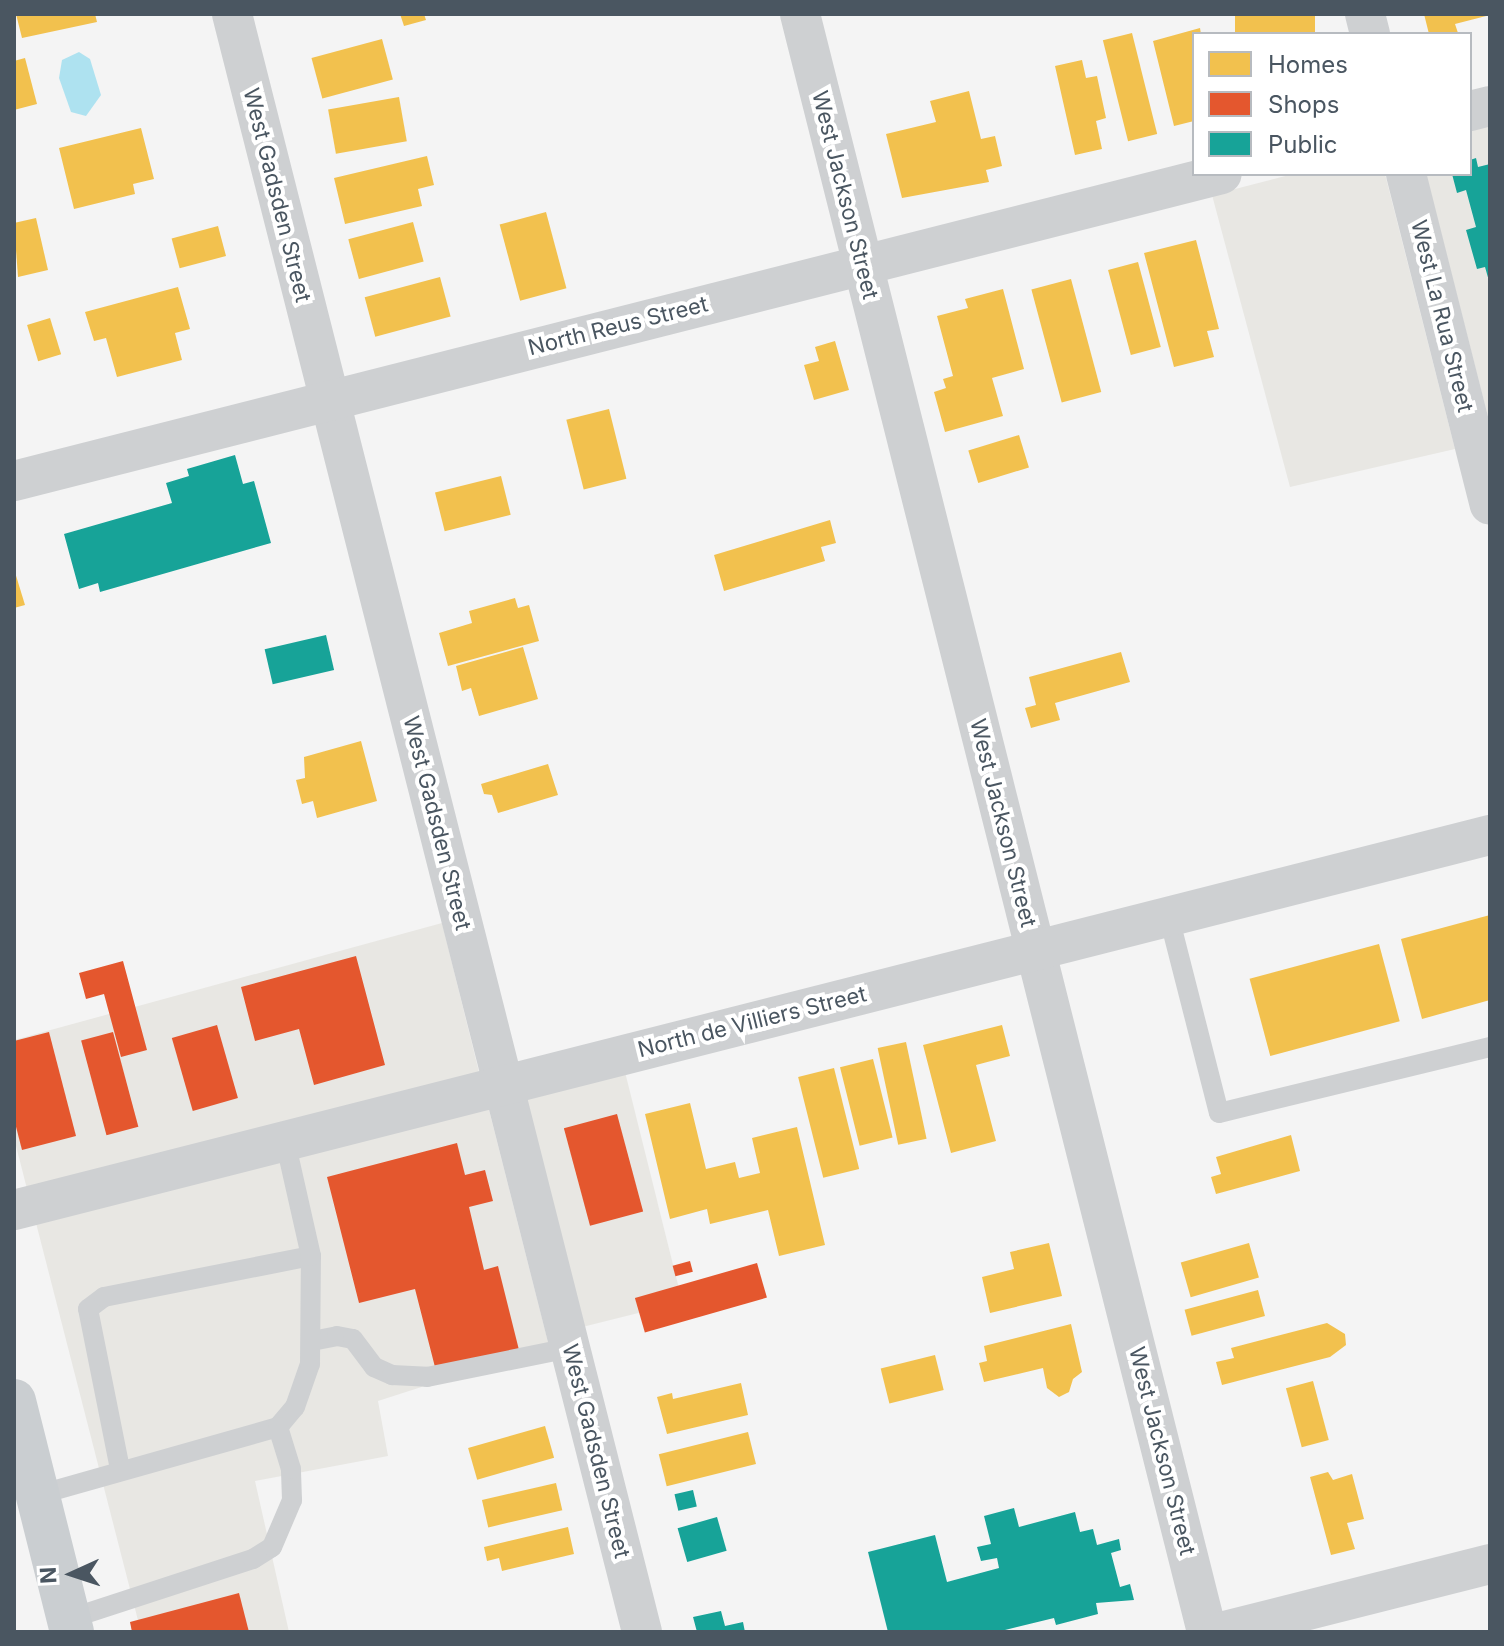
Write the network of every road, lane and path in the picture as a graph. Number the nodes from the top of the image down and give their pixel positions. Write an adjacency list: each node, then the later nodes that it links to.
1 (232, 14): 6 (street, West Gadsden Street)
2 (800, 14): 5 (street, West Jackson Street)
3 (1214, 176): 5 (street, North Reus Street)
4 (1407, 176): 8 (street, West La Rua Street)
5 (863, 265): 6 (street, North Reus Street); 11 (street, West Jackson Street)
6 (328, 401): 7 (street, North Reus Street); 13 (street, West Gadsden Street)
7 (14, 481)
8 (1490, 505)
9 (1490, 835): 10 (street, North de Villiers Street)
10 (1169, 917): 11 (street, North de Villiers Street); 12 (lane)
11 (1035, 951): 13 (street, North de Villiers Street); 26 (street, West Jackson Street)
12 (1490, 1047)
13 (503, 1084): 14 (street, North de Villiers Street); 18 (street, West Gadsden Street)
14 (285, 1141): 15 (street, North de Villiers Street); 16 (lane)
15 (14, 1210)
16 (311, 1256): 17 (lane); 21 (lane)
17 (312, 1341): 18 (lane); 20 (lane)
18 (570, 1348): 25 (street, West Gadsden Street)
19 (14, 1401): 22 (main road)
20 (278, 1427): 21 (lane); 24 (lane)
21 (120, 1469): 22 (lane)
22 (38, 1495): 24 (main road)
23 (1490, 1564): 27 (street)
24 (71, 1626)
25 (642, 1632)
26 (1207, 1632)
27 (1221, 1632)

